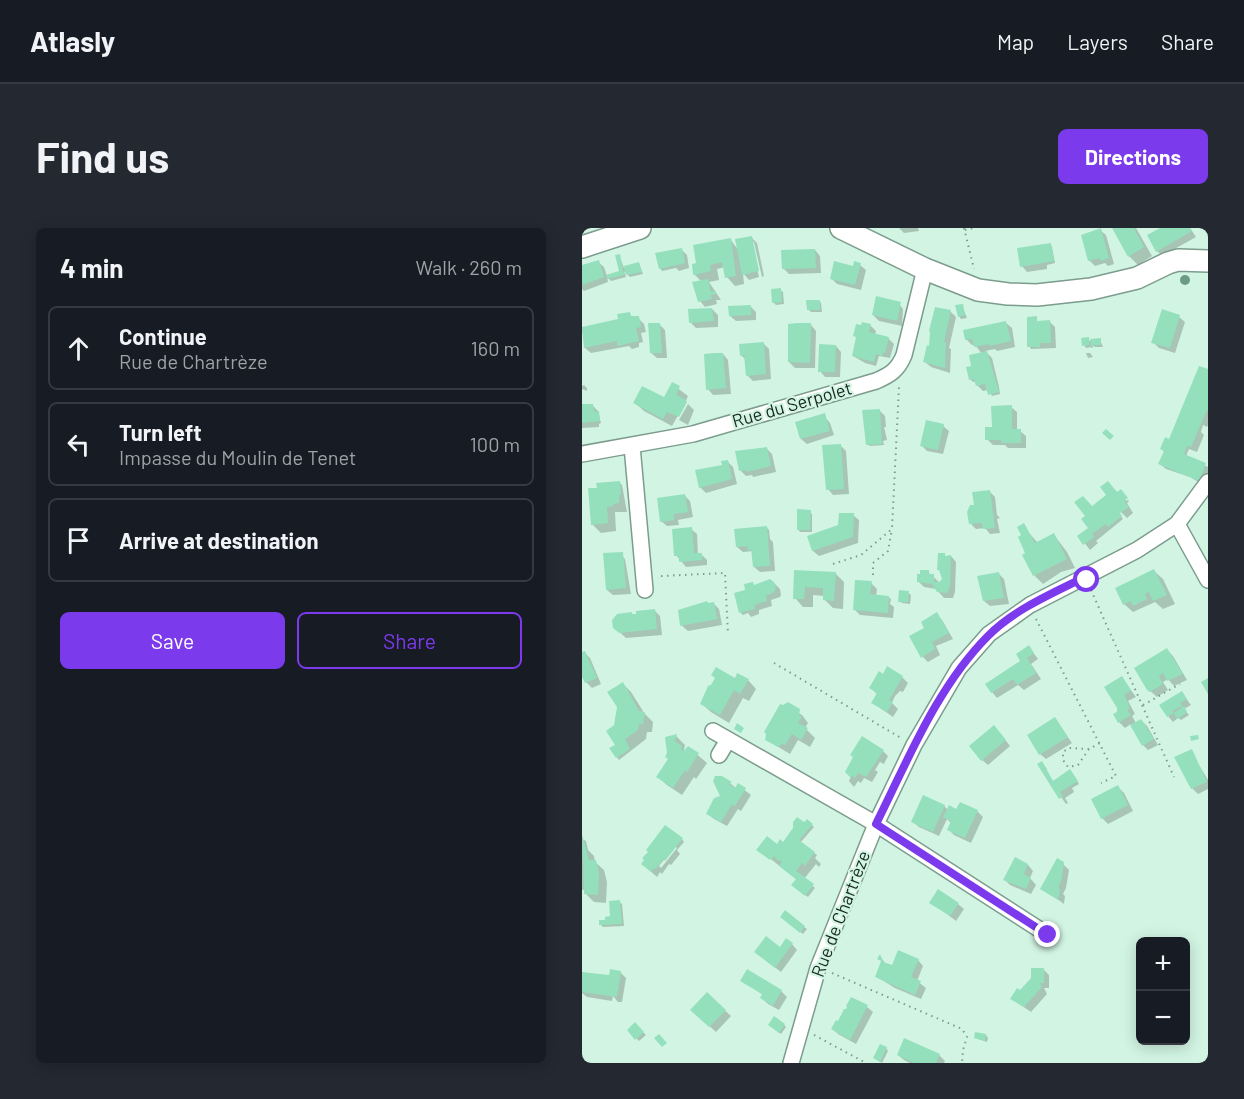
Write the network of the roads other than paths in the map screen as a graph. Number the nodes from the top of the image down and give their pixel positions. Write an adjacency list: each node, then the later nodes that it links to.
1 (640, 228): 3 (street)
2 (841, 228): 5 (street)
3 (582, 247)
4 (1208, 261): 5 (street)
5 (925, 269): 6 (street, Rue du Serpolet)
6 (632, 446): 7 (street, Rue du Serpolet); 10 (street)
7 (582, 454)
8 (1208, 482): 9 (street, Rue de Chartrèze)
9 (1177, 524): 11 (street); 15 (street, Rue de Chartrèze)
10 (660, 576)
11 (1208, 580)
12 (713, 731): 13 (street)
13 (728, 740): 14 (street); 15 (street)
14 (719, 755)
15 (876, 824): 16 (street); 17 (street, Rue de Chartrèze)
16 (1048, 935)
17 (791, 1063)

